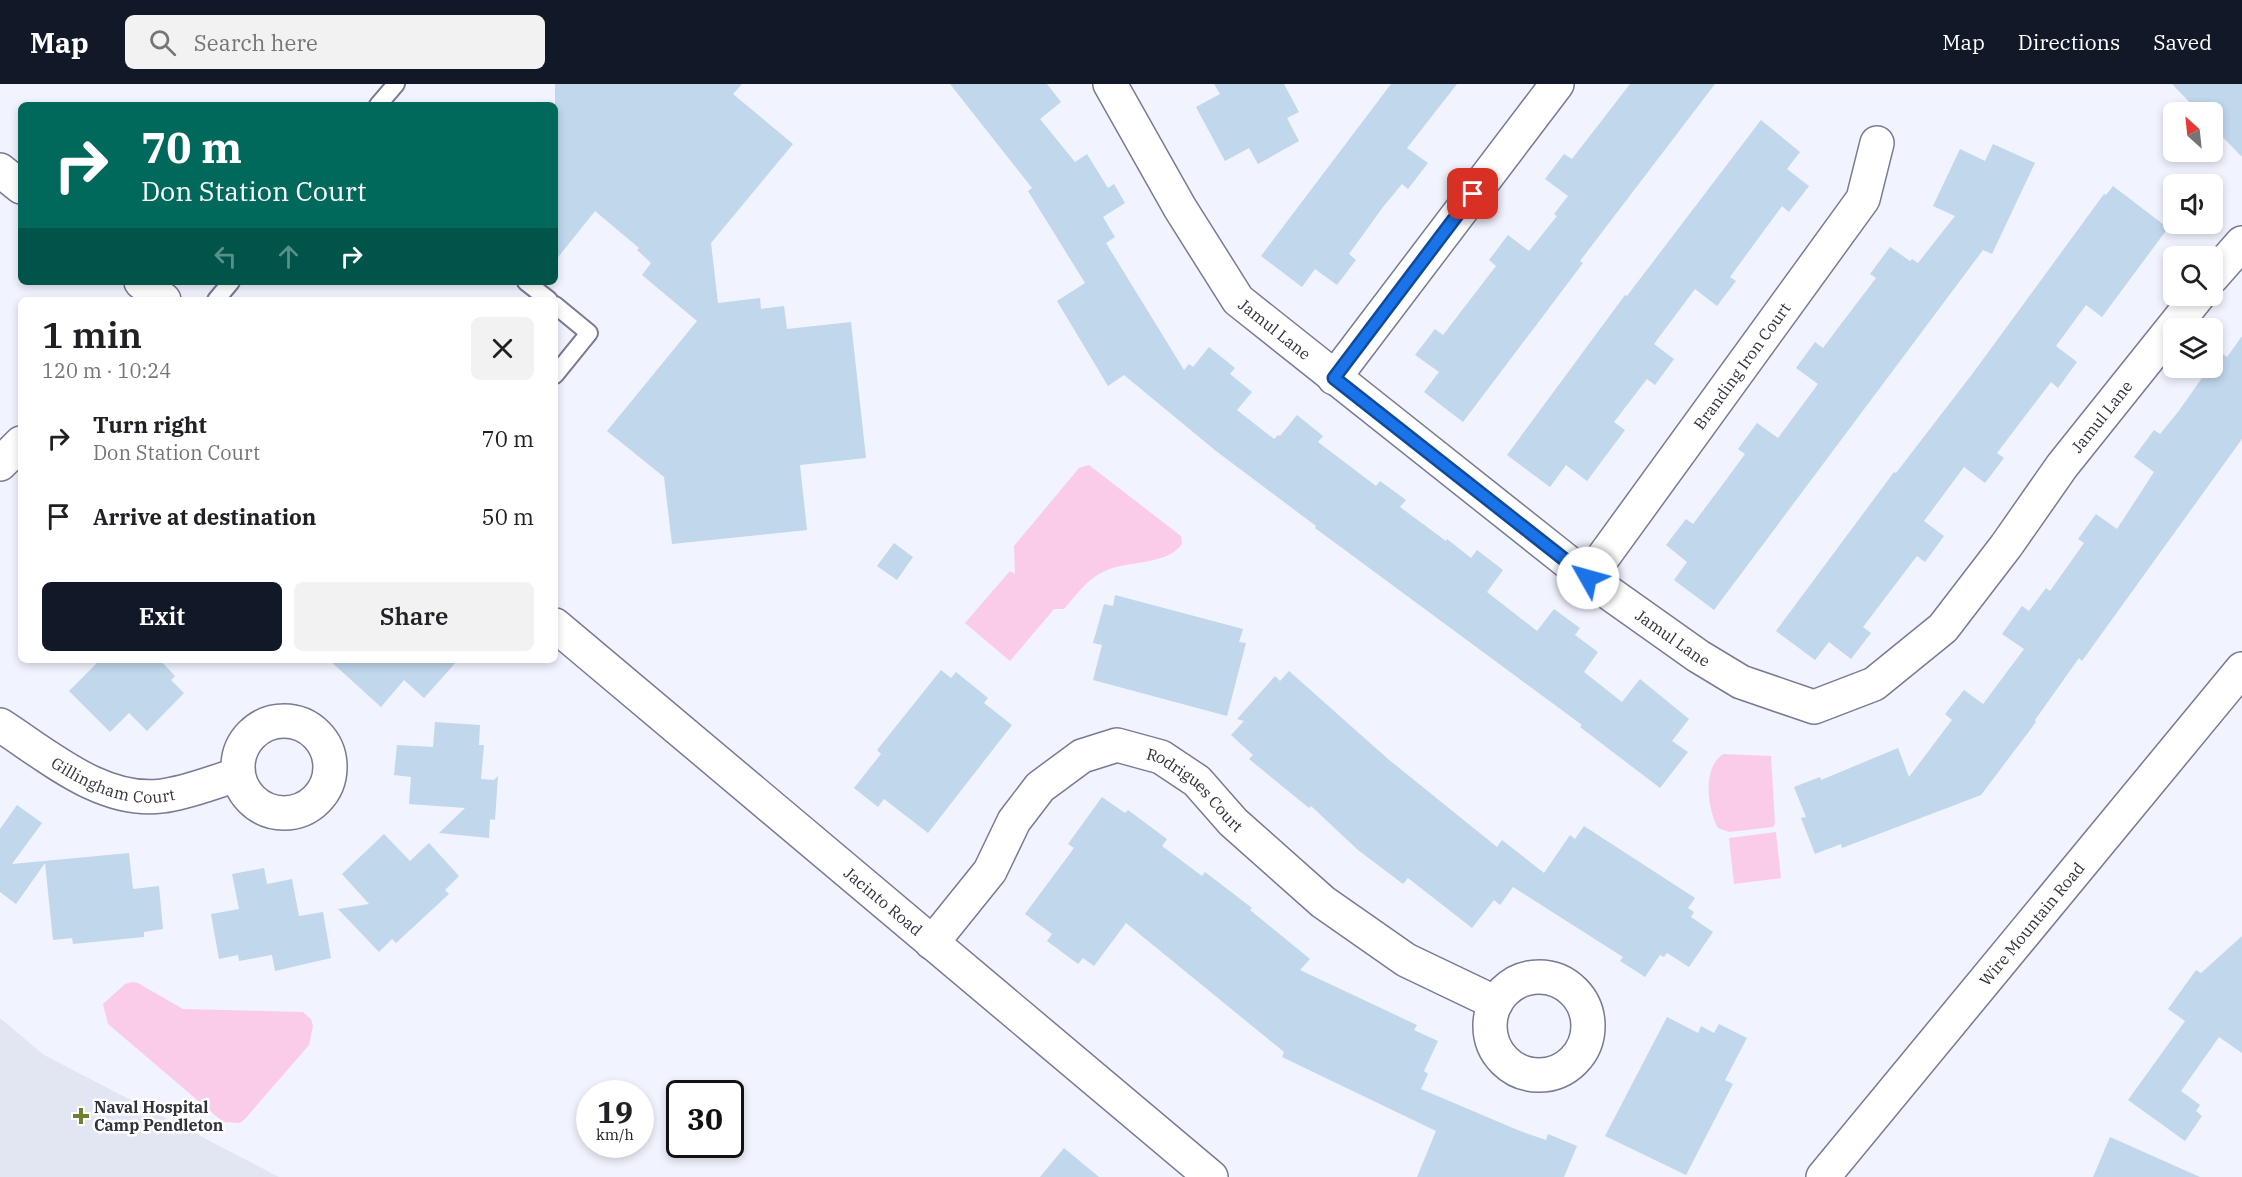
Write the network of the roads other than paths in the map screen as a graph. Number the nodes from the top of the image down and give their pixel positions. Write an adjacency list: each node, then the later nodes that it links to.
1 (396, 84): 4 (lane)
2 (1110, 84): 17 (street, Jamul Lane)
3 (1557, 84): 17 (street)
4 (381, 102)
5 (1877, 143): 20 (street, Branding Iron Court)
6 (0, 170): 7 (street)
7 (18, 185)
8 (2242, 243): 9 (street)
9 (2223, 265)
10 (228, 285): 12 (lane)
11 (530, 285): 13 (lane)
12 (218, 297)
13 (545, 297)
14 (2190, 306): 20 (street, Jamul Lane)
15 (558, 307): 16 (lane)
16 (558, 371)
17 (1334, 378): 20 (street, Jamul Lane)
18 (18, 446): 19 (street)
19 (0, 464)
20 (1588, 578)
21 (558, 628): 25 (street, Jacinto Road)
22 (2242, 669): 28 (street, Wire Mountain Road)
23 (0, 725): 24 (street, Gillingham Court)
24 (237, 775)
25 (932, 943): 26 (street, Rodrigues Court); 27 (street, Jacinto Road)
26 (1496, 1003)
27 (1211, 1177)
28 (1823, 1177)

